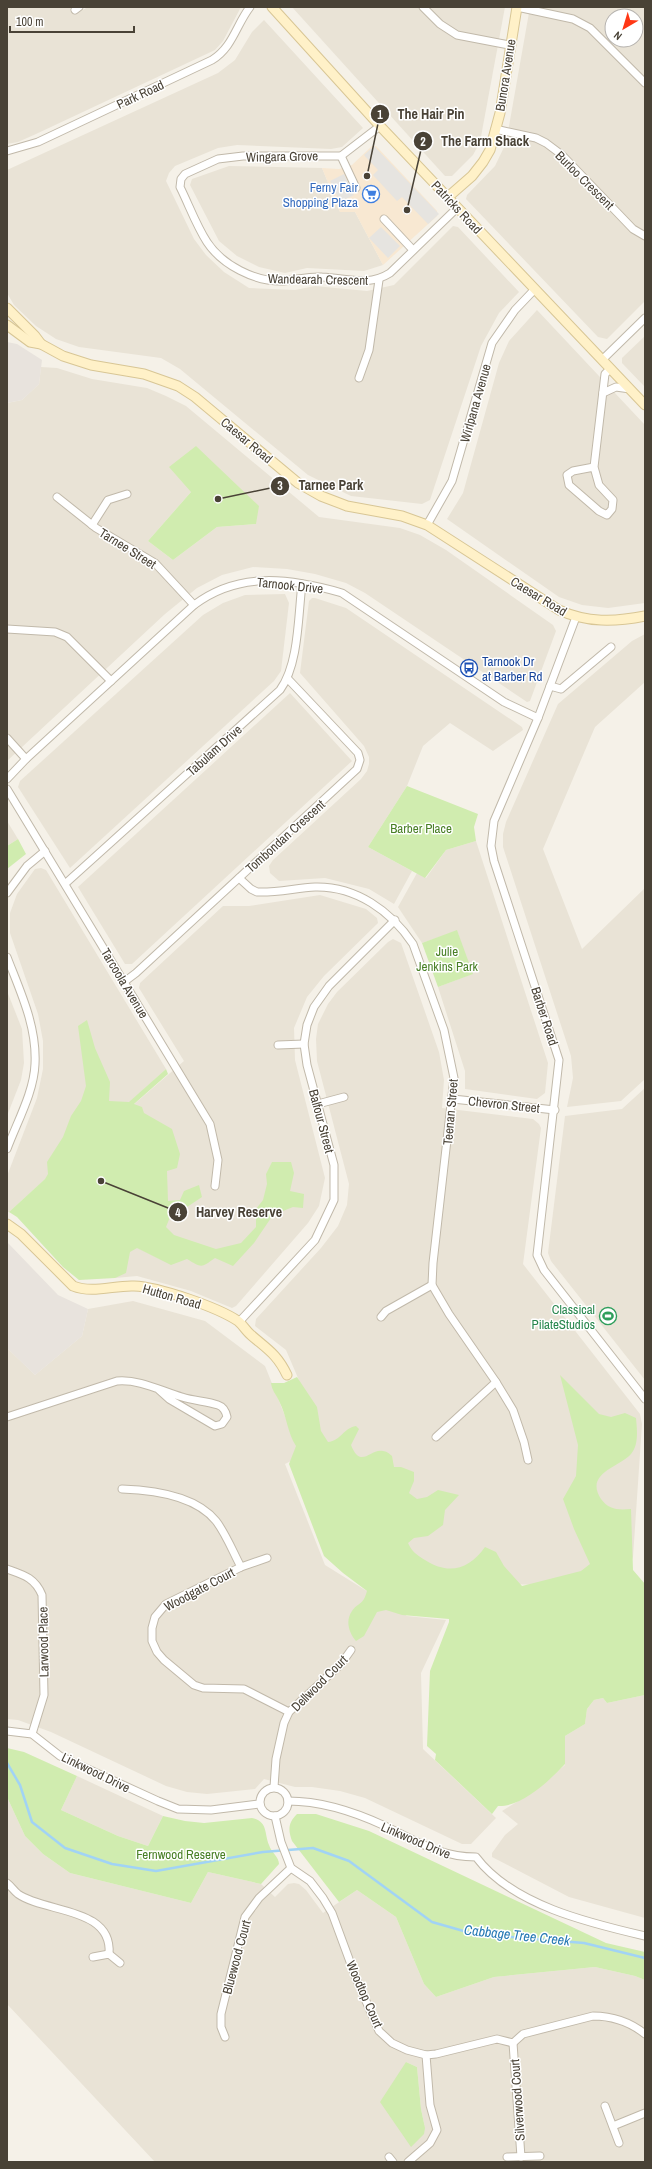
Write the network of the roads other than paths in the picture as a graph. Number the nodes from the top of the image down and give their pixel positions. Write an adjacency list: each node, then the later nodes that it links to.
1 (250, 7): 9 (street, Park Road)
2 (272, 7): 7 (street, Patricks Road)
3 (423, 7): 5 (street)
4 (517, 7): 5 (street, Bunora Avenue); 6 (street)
5 (509, 45): 8 (street, Bunora Avenue)
6 (645, 83)
7 (380, 126): 10 (street); 13 (street, Patricks Road)
8 (496, 129): 13 (street, Bunora Avenue); 16 (street, Burloo Crescent)
9 (7, 151)
10 (341, 156): 11 (street, Wingara Grove); 12 (street)
11 (181, 179): 18 (street, Wandearah Crescent)
12 (356, 188)
13 (448, 197): 14 (street, Patricks Road)
14 (458, 208): 17 (street, Wandearah Crescent); 19 (street, Patricks Road)
15 (384, 219): 17 (street)
16 (645, 236)
17 (413, 250): 18 (street, Wandearah Crescent)
18 (379, 280): 27 (street)
19 (535, 289): 25 (street, Patricks Road); 35 (street, Wirlpana Avenue)
20 (8, 310): 24 (street, Caesar Road)
21 (645, 318): 25 (street)
22 (7, 325): 23 (street, Caesar Road)
23 (12, 333): 24 (street, Caesar Road)
24 (41, 344): 35 (street, Caesar Road)
25 (602, 360): 26 (street, Patricks Road)
26 (610, 369): 28 (street, Patricks Road); 29 (street)
27 (359, 378)
28 (630, 390): 29 (street); 30 (street, Patricks Road)
29 (603, 393): 31 (street)
30 (645, 405)
31 (594, 466): 31 (street)
32 (127, 494): 34 (street)
33 (56, 497): 34 (street, Tarnee Street)
34 (92, 525): 37 (street, Tarnee Street)
35 (427, 525): 39 (street, Caesar Road)
36 (302, 584): 37 (street, Tarnook Drive); 42 (street, Tabulam Drive); 45 (street, Tarnook Drive)
37 (194, 605): 43 (street, Tarnook Drive)
38 (645, 616): 39 (street, Caesar Road)
39 (576, 618): 44 (street, Barber Road)
40 (7, 629): 43 (street)
41 (611, 647): 44 (street)
42 (288, 679): 51 (street, Tombondan Crescent); 52 (street, Tabulam Drive)
43 (111, 681): 47 (street, Tarnook Drive)
44 (550, 686): 45 (street, Barber Road)
45 (538, 718): 62 (street, Barber Road)
46 (7, 738): 47 (street)
47 (26, 759): 48 (street, Tarnook Drive)
48 (7, 779)
49 (7, 789): 50 (street, Tarcoola Avenue)
50 (45, 851): 52 (street, Tarcoola Avenue); 53 (street)
51 (239, 878): 54 (street, Teenan Street); 56 (street, Tombondan Crescent)
52 (66, 884): 56 (street, Tarcoola Avenue)
53 (7, 893)
54 (395, 920): 57 (street, Balfour Street); 60 (street, Teenan Street)
55 (7, 957): 63 (street)
56 (124, 982): 64 (street, Tarcoola Avenue)
57 (304, 1044): 58 (street); 61 (street, Balfour Street)
58 (278, 1045)
59 (344, 1097): 61 (street)
60 (453, 1099): 62 (street, Chevron Street); 66 (street, Teenan Street)
61 (318, 1104): 68 (street, Balfour Street)
62 (555, 1110): 72 (street, Barber Road)
63 (7, 1149)
64 (215, 1186)
65 (7, 1224): 68 (street, Hutton Road)
66 (432, 1284): 67 (street); 70 (street)
67 (381, 1317)
68 (238, 1322): 69 (street, Hutton Road)
69 (287, 1375)
70 (496, 1382): 74 (street); 75 (street)
71 (159, 1390): 71 (street); 73 (street)
72 (645, 1399)
73 (7, 1417)
74 (436, 1437)
75 (528, 1460)
76 (122, 1489): 78 (street, Woodgate Court)
77 (267, 1558): 78 (street, Woodgate Court)
78 (241, 1567): 81 (street, Woodgate Court)
79 (7, 1569): 83 (street, Larwood Place)
80 (351, 1650): 81 (street, Dellwood Court)
81 (289, 1712): 84 (street, Dellwood Court)
82 (7, 1731): 83 (street, Linkwood Drive)
83 (32, 1734): 86 (street, Linkwood Drive)
84 (274, 1787): 85 (street); 86 (street)
85 (288, 1801): 87 (street); 90 (street, Linkwood Drive)
86 (259, 1804): 87 (street)
87 (275, 1816): 88 (street)
88 (291, 1868): 95 (street, Bluewood Court); 97 (street, Woodtop Court)
89 (7, 1883): 91 (street)
90 (645, 1936)
91 (109, 1954): 92 (street); 93 (street)
92 (93, 1957)
93 (120, 1963)
94 (645, 2034): 96 (street)
95 (225, 2037)
96 (513, 2043): 97 (street, Woodtop Court); 104 (street, Silverwood Court)
97 (426, 2055): 105 (street)
98 (605, 2106): 100 (street)
99 (645, 2113): 100 (street)
100 (612, 2126): 101 (street)
101 (619, 2143)
102 (540, 2156): 104 (street, Silverwood Court)
103 (507, 2157): 104 (street, Silverwood Court)
104 (520, 2157)
105 (408, 2162)

